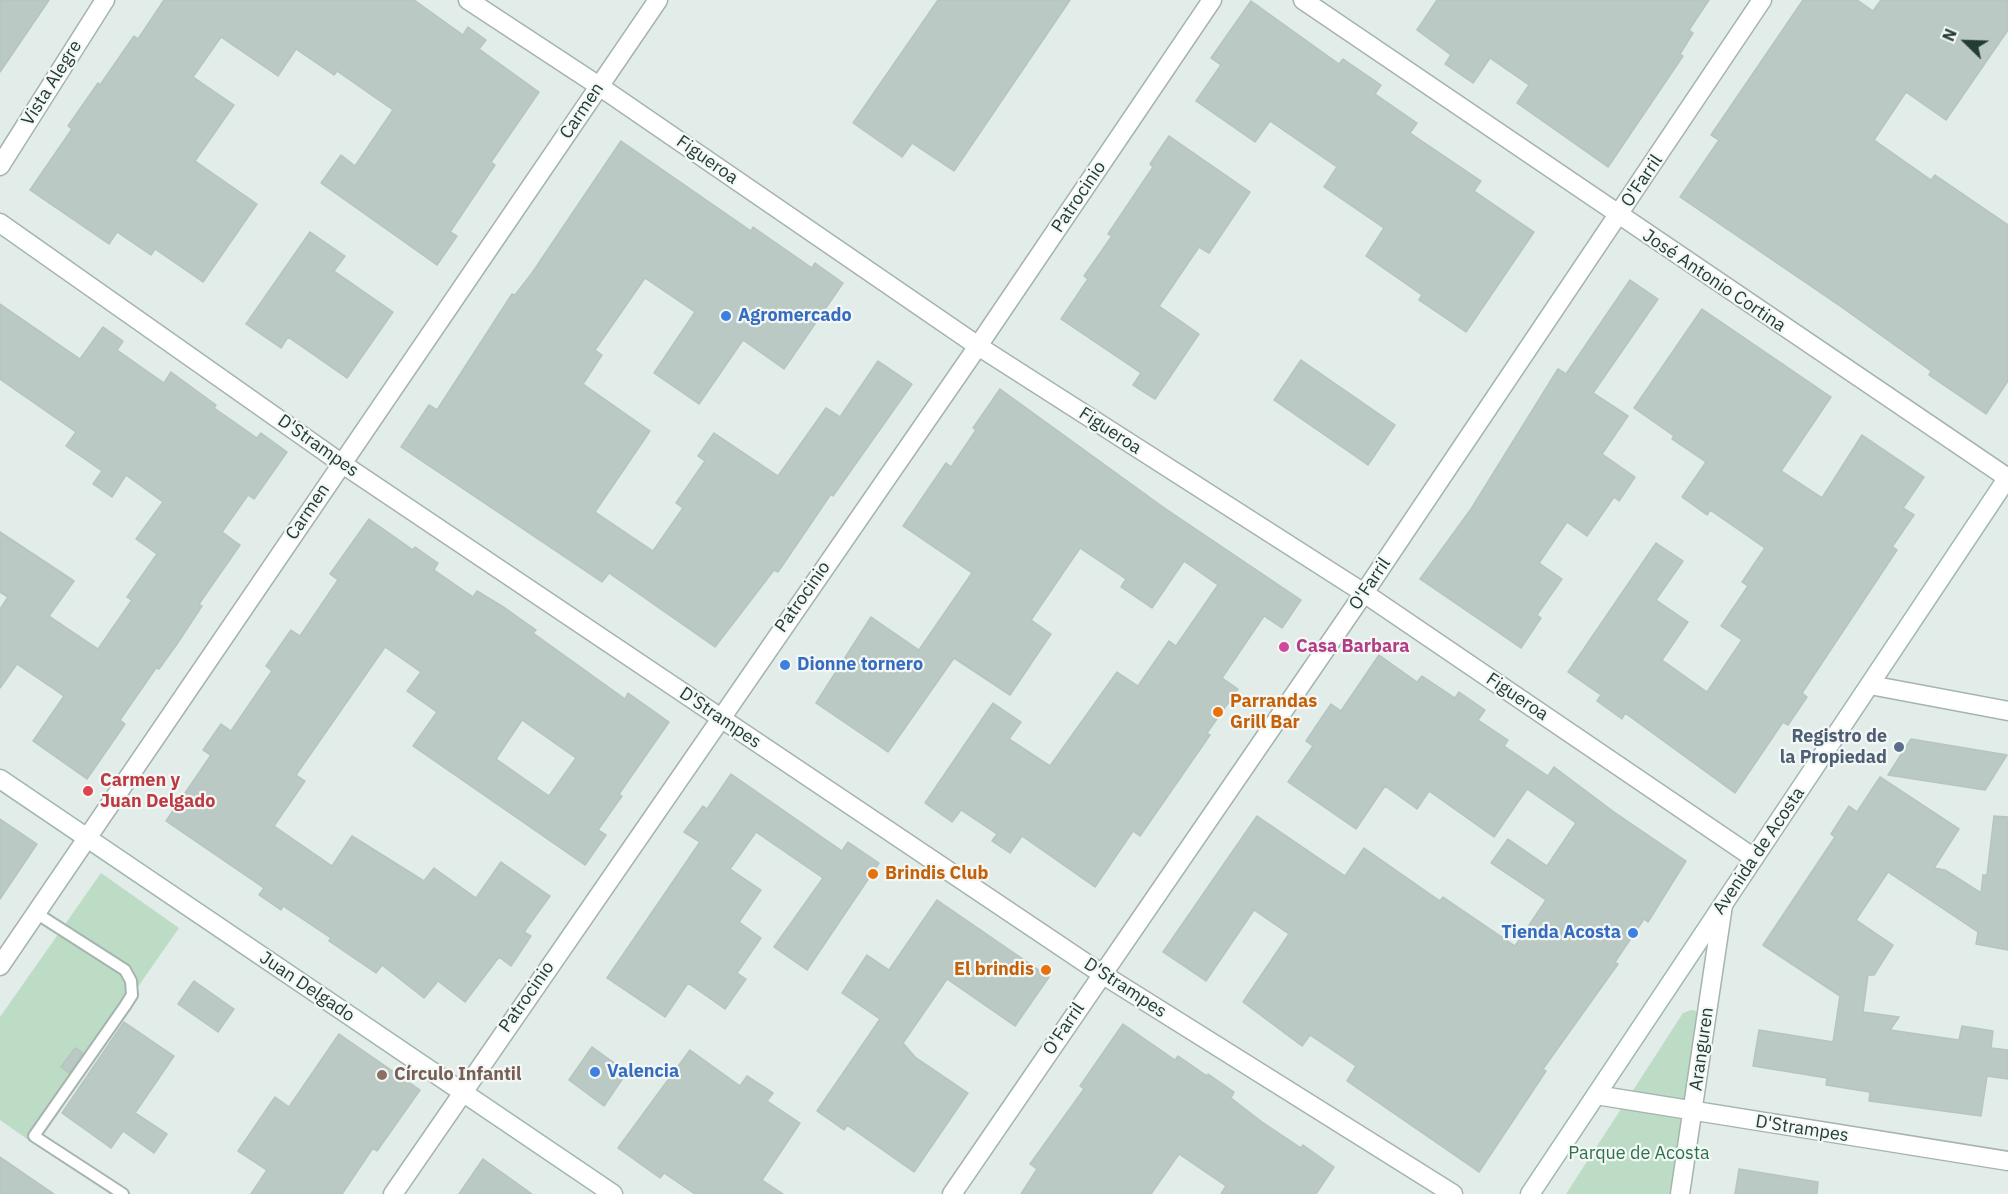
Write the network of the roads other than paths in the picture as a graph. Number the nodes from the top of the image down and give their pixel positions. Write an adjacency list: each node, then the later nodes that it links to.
1 (105, 0): 8 (street, Vista Alegre)
2 (468, 0): 7 (street, Figueroa)
3 (658, 0): 7 (street, Carmen)
4 (1212, 0): 11 (street, Patrocinio)
5 (1303, 0): 9 (street, José Antonio Cortina)
6 (1762, 0): 9 (street, O'Farril)
7 (599, 86): 11 (street, Figueroa); 12 (street, Carmen)
8 (0, 166)
9 (1618, 216): 13 (street, José Antonio Cortina); 14 (street, O'Farril)
10 (0, 223): 12 (street, D'Strampes)
11 (978, 346): 14 (street, Figueroa); 17 (street, Patrocinio)
12 (341, 463): 17 (street, D'Strampes); 19 (street, Carmen)
13 (2008, 478): 15 (street, Avenida de Acosta)
14 (1364, 593): 20 (street, Figueroa); 24 (street, O'Farril)
15 (1870, 685): 16 (street); 20 (street, Avenida de Acosta)
16 (2008, 711)
17 (720, 718): 24 (street, D'Strampes); 25 (street, Patrocinio)
18 (0, 779): 19 (street, Juan Delgado)
19 (87, 839): 22 (street, Carmen); 25 (street, Juan Delgado)
20 (1754, 858): 21 (street, Avenida de Acosta)
21 (1723, 904): 26 (street, Avenida de Acosta); 27 (street, Aranguren)
22 (36, 913): 23 (street, Carmen); 29 (lane)
23 (0, 966)
24 (1102, 974): 32 (street, O'Farril); 33 (street, D'Strampes)
25 (462, 1092): 30 (street, Patrocinio); 31 (street, Juan Delgado)
26 (1596, 1095): 27 (street, D'Strampes); 34 (street, Avenida de Acosta)
27 (1692, 1112): 28 (street, D'Strampes); 35 (street, Aranguren)
28 (2008, 1161)
29 (123, 1194)
30 (393, 1194)
31 (613, 1194)
32 (952, 1194)
33 (1453, 1194)
34 (1530, 1194)
35 (1680, 1194)

